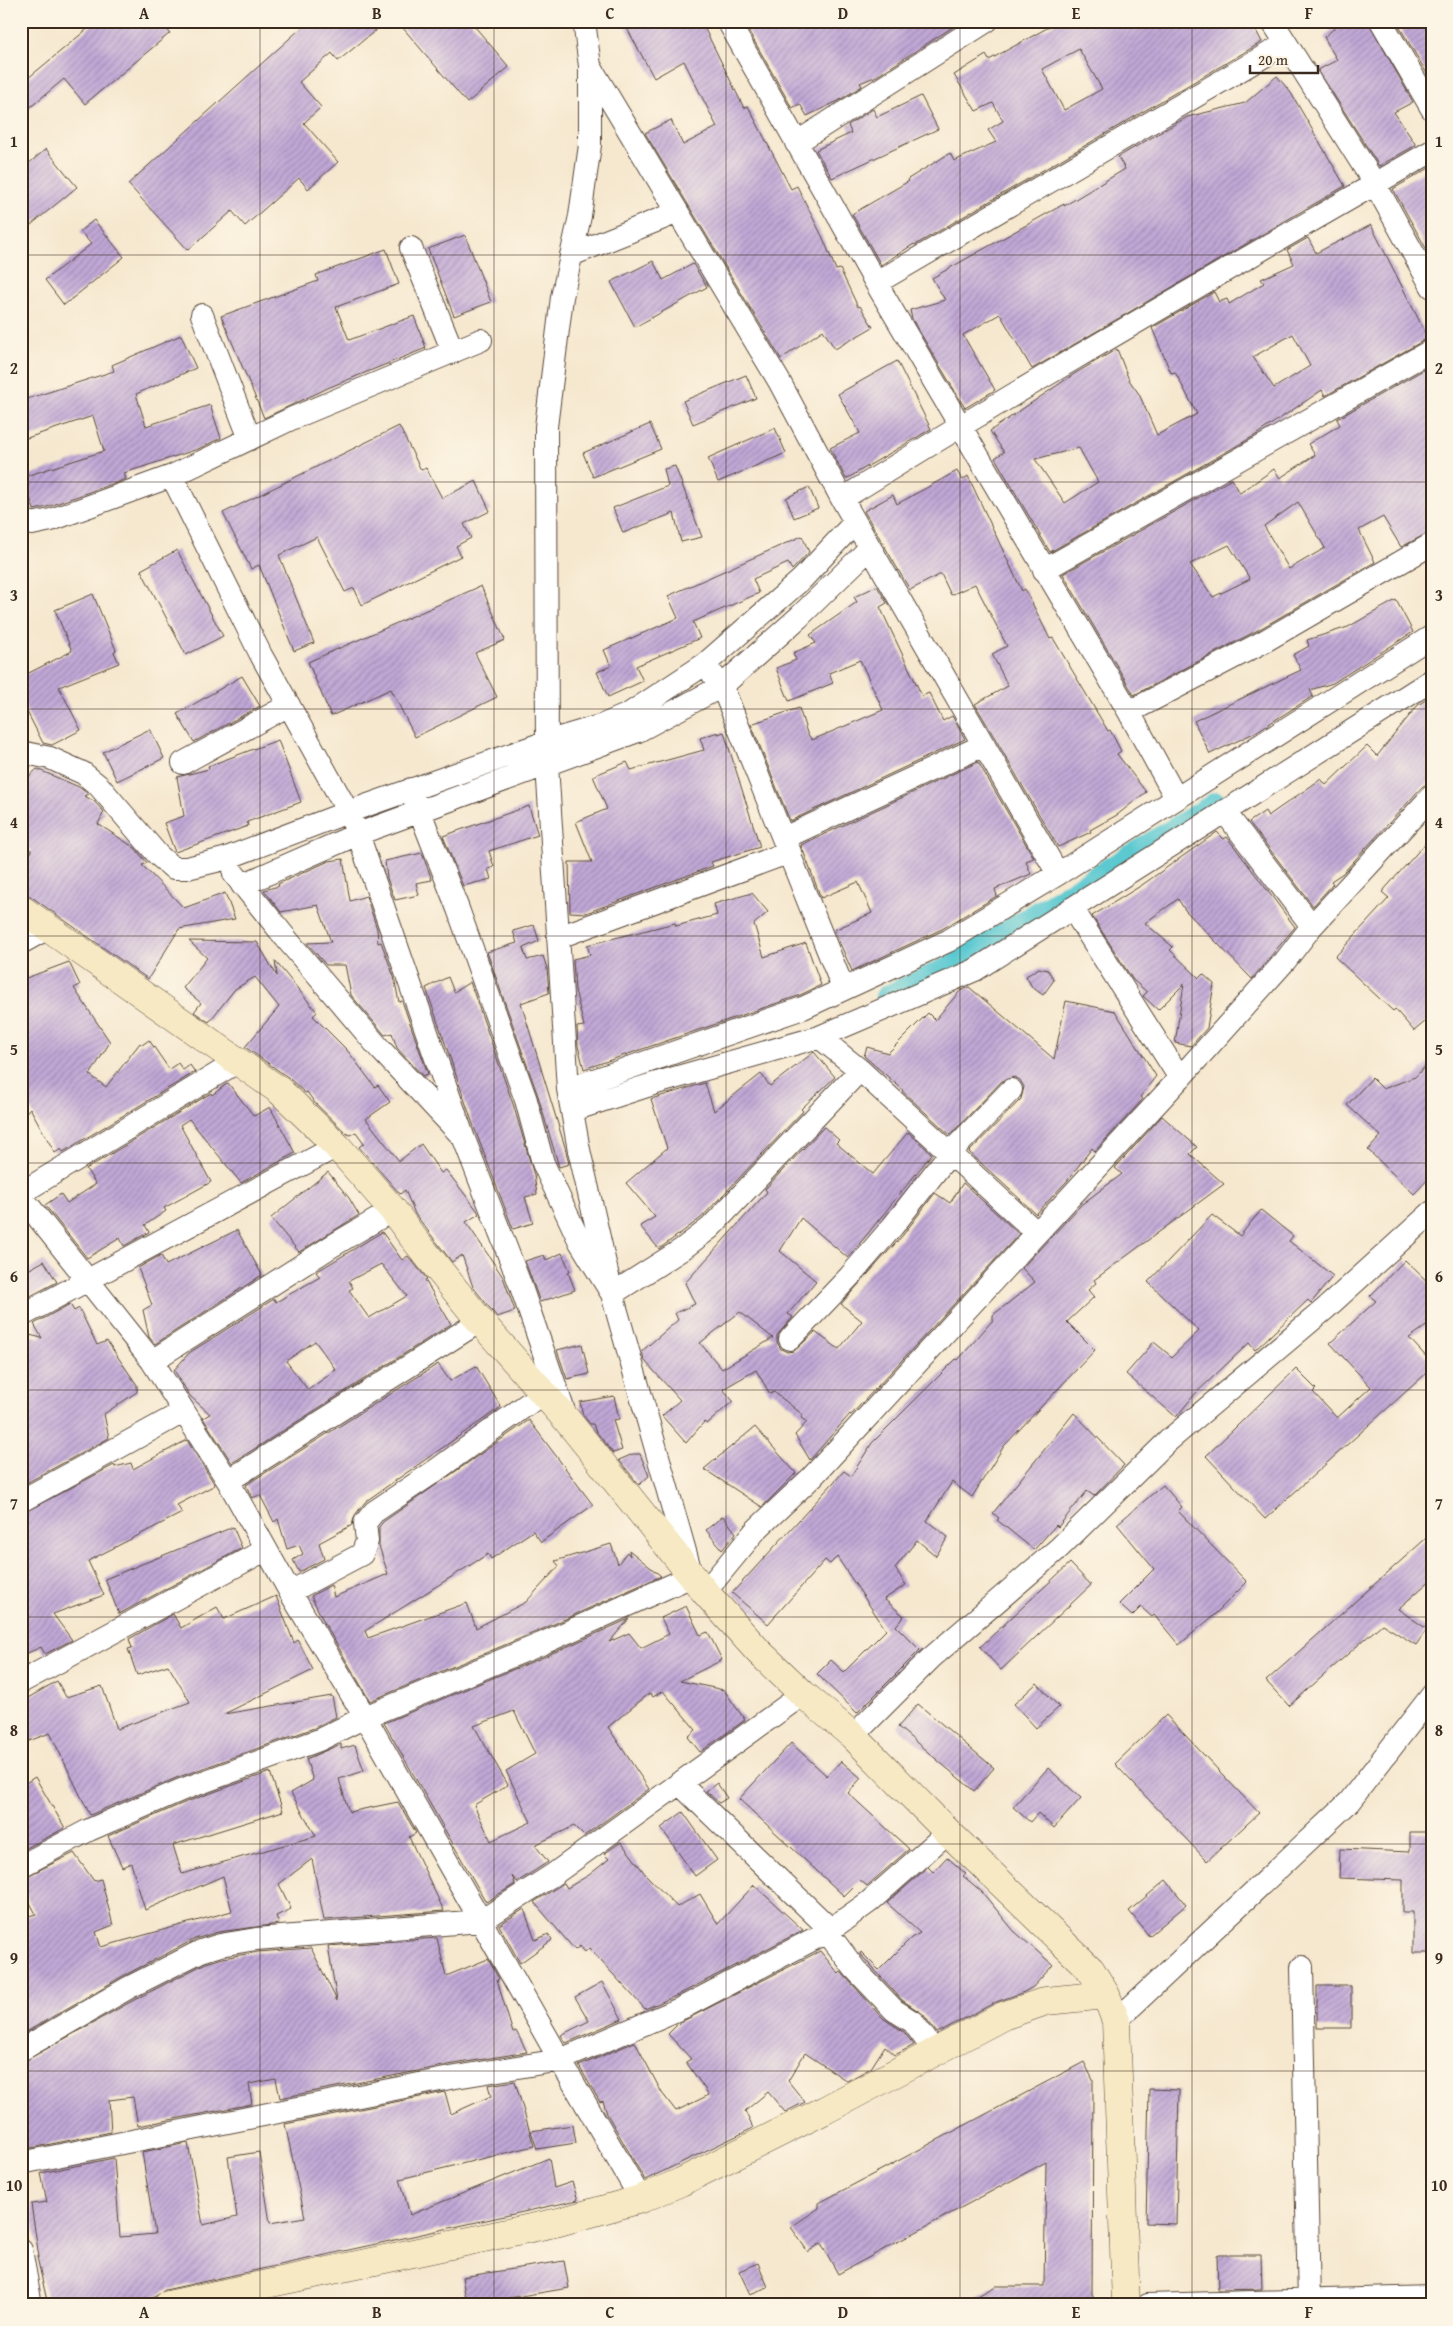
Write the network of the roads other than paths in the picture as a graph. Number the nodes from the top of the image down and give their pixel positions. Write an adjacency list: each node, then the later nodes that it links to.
1 (584, 21): 7 (street)
2 (728, 21): 9 (street)
3 (987, 21): 9 (street)
4 (1272, 21): 6 (street)
5 (1381, 21): 8 (street)
6 (1285, 44): 11 (street); 15 (street)
7 (590, 66): 12 (street); 14 (street)
8 (1432, 109)
9 (796, 143): 15 (street)
10 (1432, 152): 11 (street)
11 (1375, 184): 16 (street); 21 (street)
12 (678, 212): 14 (street); 24 (street)
13 (411, 248): 20 (street)
14 (571, 255): 37 (street)
15 (876, 283): 21 (street)
16 (1432, 287)
17 (202, 315): 22 (street)
18 (481, 340): 20 (street)
19 (1432, 350): 29 (street)
20 (452, 352): 22 (street)
21 (960, 426): 24 (street); 29 (street)
22 (250, 438): 23 (street)
23 (172, 476): 25 (street); 34 (street)
24 (842, 499): 26 (street)
25 (21, 520)
26 (855, 522): 28 (street); 31 (street)
27 (1432, 544): 35 (street)
28 (870, 548): 33 (street); 38 (street)
29 (1044, 570): 35 (street)
30 (1432, 636): 44 (street)
31 (705, 664): 33 (street); 36 (street)
32 (1432, 680): 45 (street)
33 (722, 686): 36 (street); 49 (street)
34 (289, 705): 40 (street); 46 (street)
35 (1129, 712): 44 (street)
36 (607, 733): 37 (street); 41 (street)
37 (546, 742): 41 (street); 42 (street)
38 (984, 745): 49 (street); 51 (street)
39 (21, 752): 50 (street)
40 (183, 763)
41 (547, 765): 47 (street); 57 (street)
42 (411, 789): 46 (street); 47 (street)
43 (1432, 796): 55 (street)
44 (1176, 798): 51 (street)
45 (1224, 811): 53 (street); 55 (street)
46 (348, 812): 48 (street); 50 (street)
47 (421, 813): 48 (street); 75 (street)
48 (358, 834): 52 (street); 67 (street)
49 (787, 845): 57 (street); 59 (street)
50 (224, 858): 52 (street)
51 (1058, 874): 59 (street)
52 (242, 885): 67 (street)
53 (1072, 908): 60 (street); 63 (street)
54 (21, 909): 56 (street)
55 (1312, 926): 63 (street)
56 (48, 928): 58 (street); 61 (street)
57 (559, 937): 64 (street)
58 (21, 943)
59 (843, 988): 64 (street)
60 (819, 1037): 62 (street); 66 (street)
61 (237, 1062): 68 (street); 70 (street)
62 (860, 1070): 69 (street); 75 (street)
63 (1180, 1078): 73 (street)
64 (568, 1089): 66 (street)
65 (1011, 1090): 69 (street)
66 (573, 1110): 75 (street)
67 (464, 1139): 82 (street)
68 (337, 1146): 71 (street); 74 (street)
69 (950, 1153): 73 (street); 78 (street)
70 (21, 1195): 74 (street)
71 (393, 1210): 77 (street); 79 (street)
72 (1432, 1212): 92 (street)
73 (1036, 1232): 86 (street)
74 (88, 1282): 76 (street); 79 (street)
75 (612, 1294): 86 (street)
76 (21, 1316)
77 (480, 1321): 80 (street); 83 (street)
78 (790, 1339)
79 (152, 1361): 81 (street)
80 (543, 1393): 82 (street); 87 (street)
81 (183, 1412): 83 (street); 84 (street)
82 (567, 1420): 86 (street)
83 (228, 1481): 85 (street)
84 (21, 1501)
85 (266, 1550): 87 (street); 88 (street)
86 (699, 1584): 89 (street); 91 (street)
87 (290, 1592): 91 (street)
88 (21, 1682)
89 (803, 1694): 92 (street); 93 (street)
90 (1432, 1695): 100 (street)
91 (365, 1717): 95 (street); 96 (street)
92 (853, 1736): 94 (street)
93 (679, 1783): 96 (street); 97 (street)
94 (948, 1832): 97 (street); 99 (street)
95 (21, 1866)
96 (481, 1921): 101 (street); 103 (street)
97 (829, 1931): 102 (street); 103 (street)
98 (1302, 1967): 108 (street)
99 (1106, 1996): 100 (street); 102 (street)
100 (1116, 2021): 111 (street)
101 (21, 2050)
102 (935, 2052): 105 (street)
103 (560, 2060): 104 (street); 105 (street)
104 (21, 2164)
105 (641, 2199): 110 (street)
106 (21, 2250): 109 (street)
107 (1432, 2297): 108 (street)
108 (1309, 2302): 112 (street)
109 (31, 2305)
110 (168, 2305)
111 (1126, 2305)
112 (1148, 2305)

